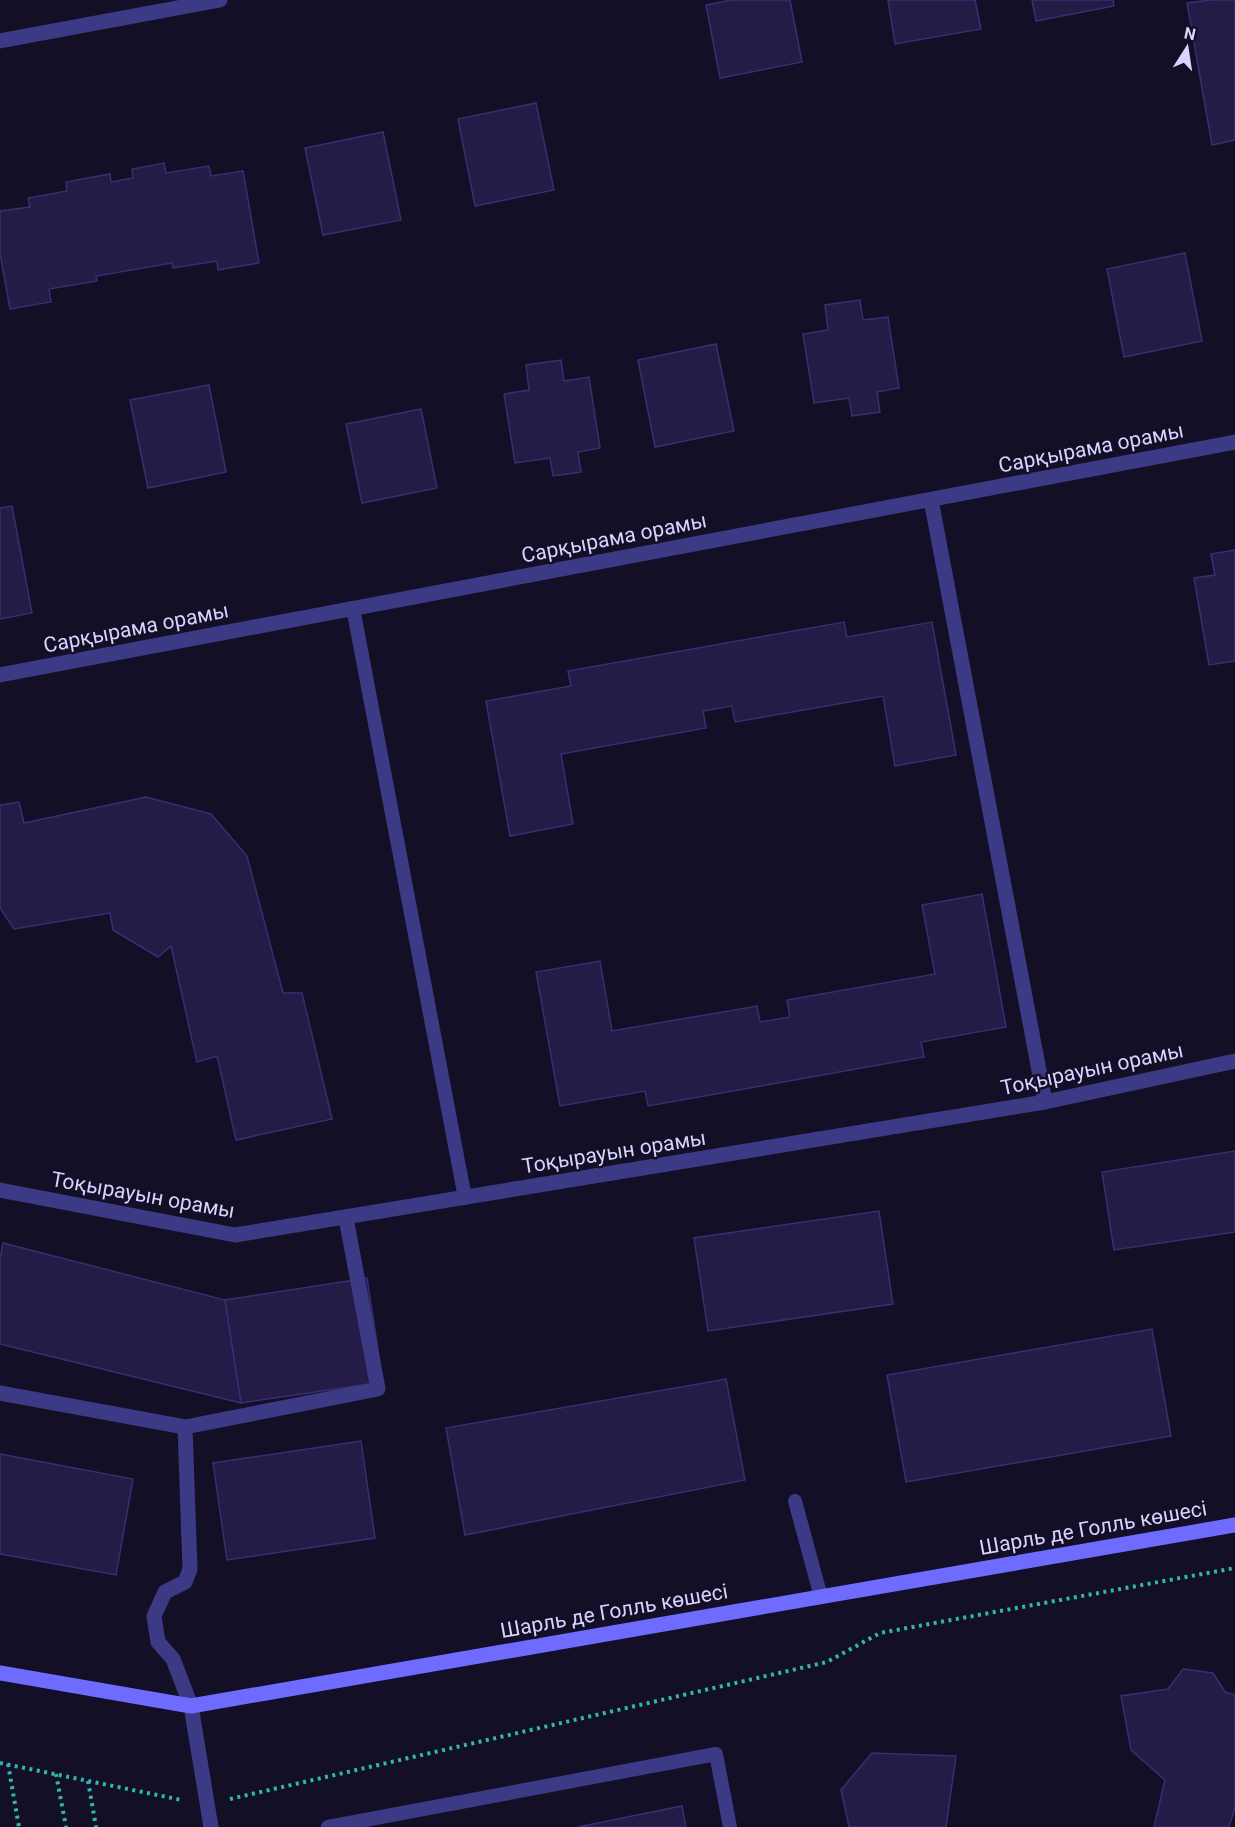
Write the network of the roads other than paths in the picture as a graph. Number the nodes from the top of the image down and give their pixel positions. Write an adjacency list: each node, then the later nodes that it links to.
1 (220, 0): 2 (street)
2 (0, 41)
3 (1235, 442): 4 (street, Сарқырама орамы)
4 (931, 500): 5 (street, Сарқырама орамы); 8 (street)
5 (353, 608): 6 (street, Сарқырама орамы); 10 (lane)
6 (0, 675)
7 (1235, 1061): 8 (street, Тоқырауын орамы)
8 (1045, 1102): 10 (street, Тоқырауын орамы)
9 (0, 1190): 11 (street, Тоқырауын орамы)
10 (465, 1198): 11 (street, Тоқырауын орамы)
11 (345, 1218): 13 (street)
12 (0, 1393): 13 (street)
13 (185, 1427): 18 (street)
14 (795, 1501): 16 (lane)
15 (1235, 1525): 16 (street, Шарль де Голль көшесі)
16 (821, 1597): 18 (street, Шарль де Голль көшесі)
17 (0, 1673): 18 (street, Шарль де Голль көшесі)
18 (191, 1706): 19 (street)
19 (211, 1827)
20 (328, 1827): 21 (lane)
21 (730, 1827)

